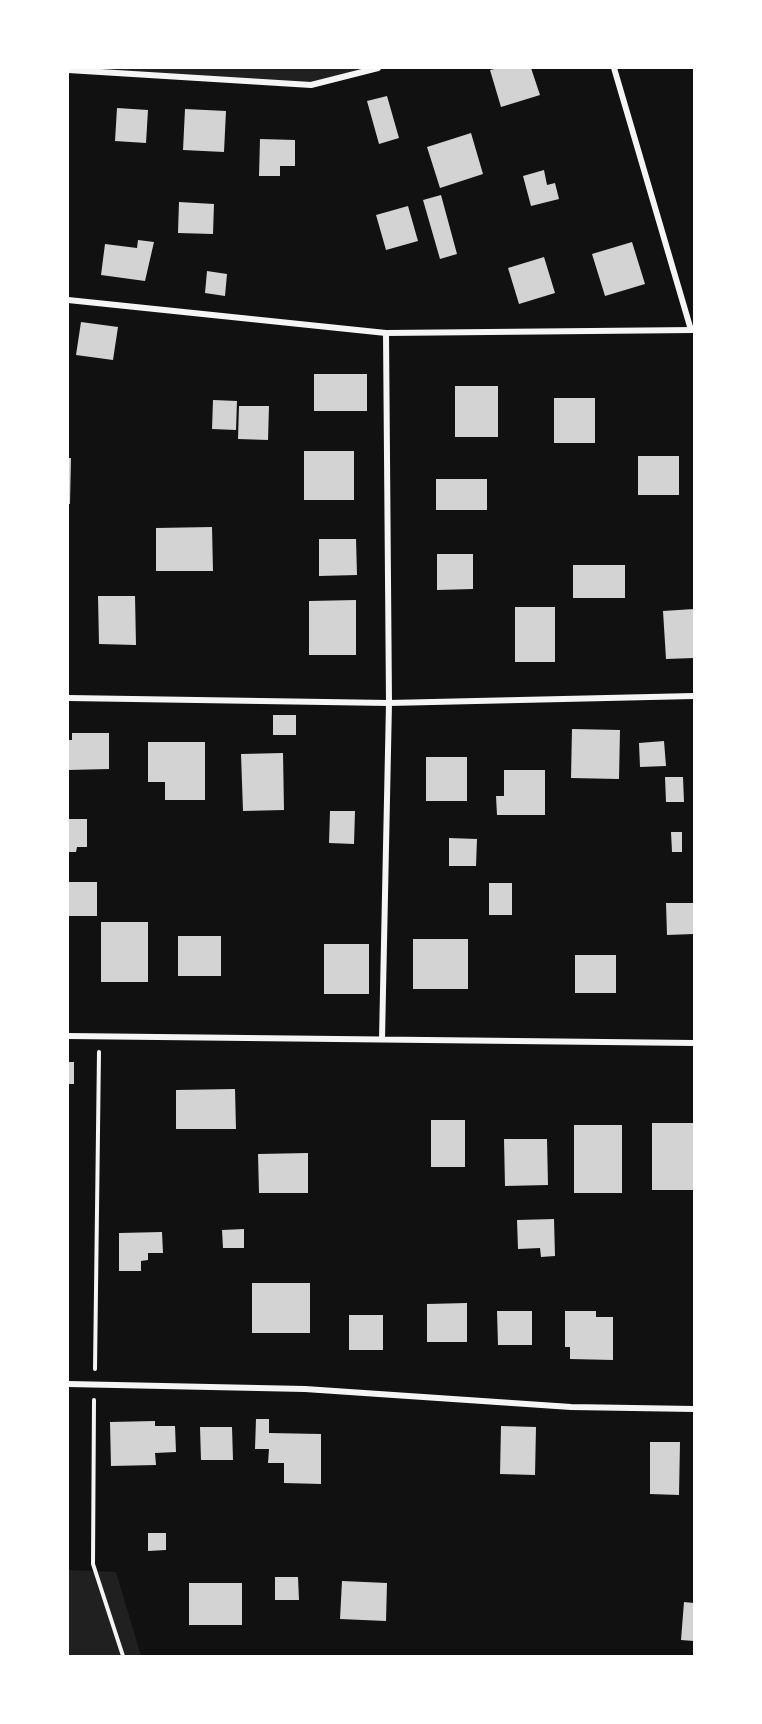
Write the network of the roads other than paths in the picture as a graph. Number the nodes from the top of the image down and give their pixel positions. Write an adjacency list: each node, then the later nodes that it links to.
1 (378, 68): 3 (street)
2 (614, 68): 5 (street)
3 (68, 70)
4 (68, 300): 6 (street)
5 (693, 330): 6 (street)
6 (386, 333): 9 (street)
7 (694, 696): 9 (street)
8 (68, 698): 9 (street)
9 (389, 703): 11 (street)
10 (68, 1036): 11 (street)
11 (382, 1039): 12 (street)
12 (694, 1043)
13 (68, 1384): 14 (street)
14 (694, 1408)

